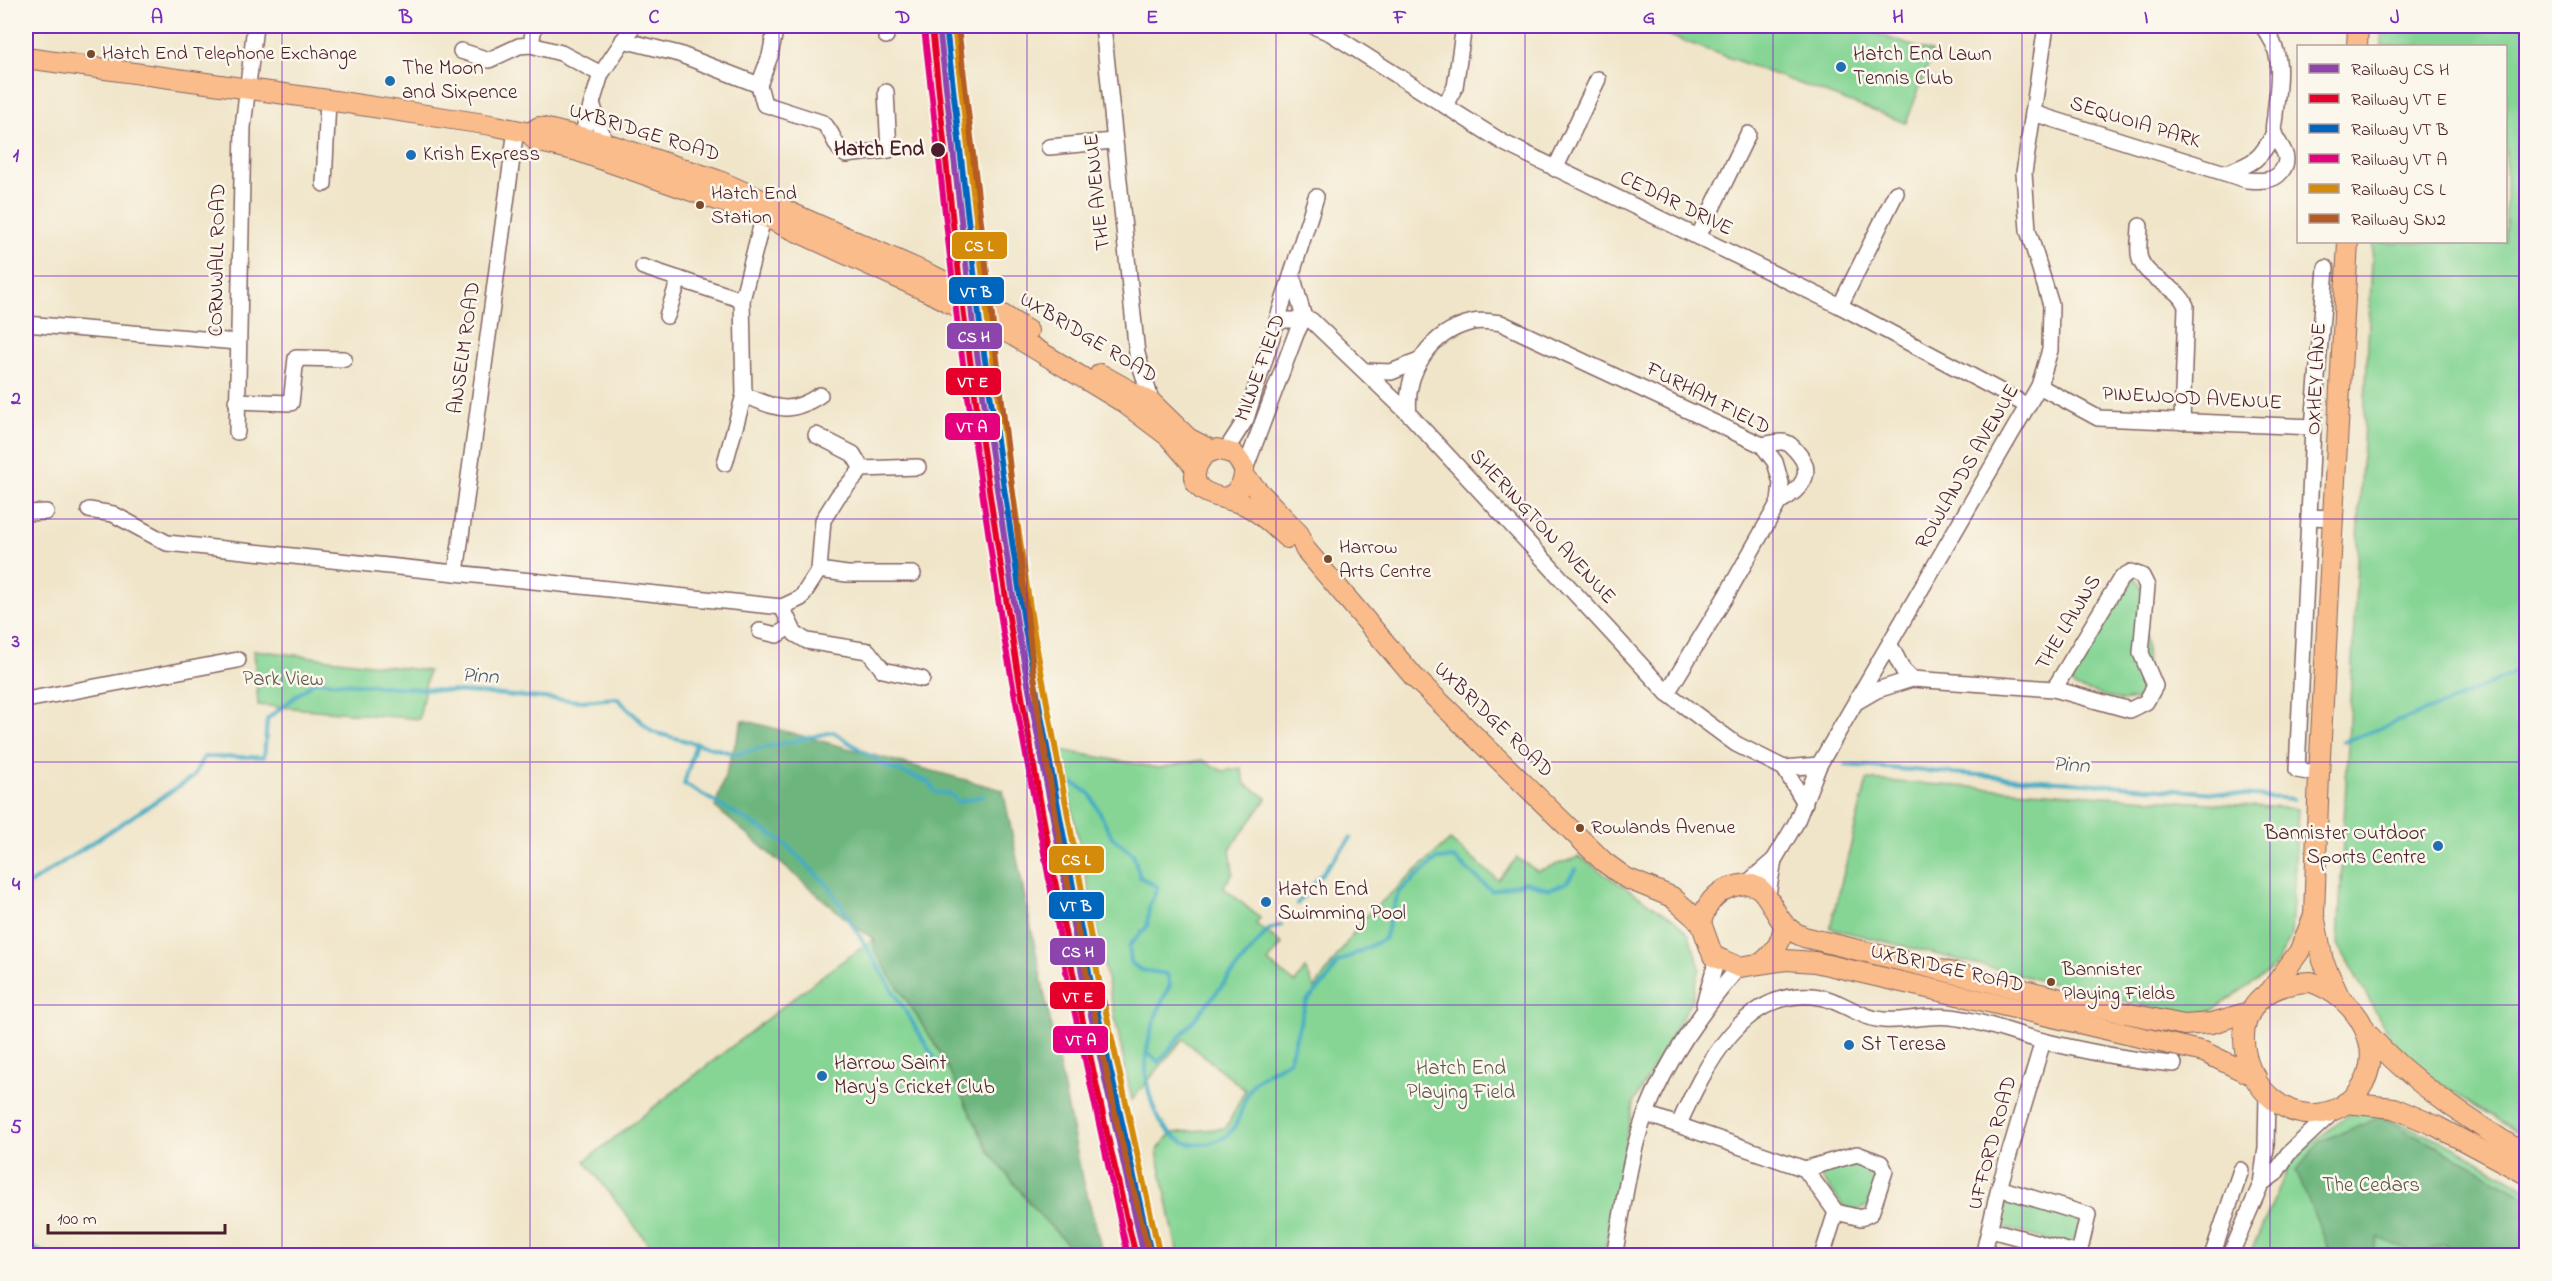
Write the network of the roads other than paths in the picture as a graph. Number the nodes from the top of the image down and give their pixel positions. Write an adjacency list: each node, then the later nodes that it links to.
1 (255, 26): 19 (street, CORNWALL ROAD)
2 (534, 26): 12 (street)
3 (633, 26): 11 (street)
4 (776, 26): 18 (street)
5 (1106, 26): 28 (street, THE AVENUE)
6 (1313, 26): 23 (street, CEDAR DRIVE)
7 (1464, 26): 23 (street)
8 (2046, 26): 24 (street, ROWLANDS AVENUE)
9 (2262, 26): 26 (street, SEQUOIA PARK)
10 (2358, 26): 13 (main road)
11 (623, 40): 16 (street); 18 (street)
12 (531, 45): 14 (street); 16 (street)
13 (2357, 45)
14 (461, 51)
15 (26, 58): 19 (main road, UXBRIDGE ROAD)
16 (601, 74): 22 (street)
17 (1598, 79): 32 (street)
18 (759, 85): 20 (street)
19 (248, 88): 21 (main road, UXBRIDGE ROAD); 51 (street, CORNWALL ROAD)
20 (886, 92)
21 (328, 100): 25 (main road, UXBRIDGE ROAD); 34 (street)
22 (592, 103): 29 (street); 30 (street)
23 (1444, 105): 32 (street, CEDAR DRIVE)
24 (2033, 113): 33 (street, SEQUOIA PARK); 56 (street, ROWLANDS AVENUE)
25 (523, 131): 30 (main road, UXBRIDGE ROAD); 84 (street, ANSELM ROAD)
26 (2274, 133): 33 (street, SEQUOIA PARK); 33 (street, SEQUOIA PARK)
27 (1748, 134): 39 (street)
28 (1113, 141): 31 (street); 52 (street, THE AVENUE)
29 (605, 143): 30 (main road, UXBRIDGE ROAD); 37 (main road, UXBRIDGE ROAD)
30 (580, 144): 37 (main road, UXBRIDGE ROAD)
31 (1048, 147)
32 (1555, 169): 39 (street, CEDAR DRIVE)
33 (2226, 173)
34 (324, 184)
35 (1896, 193): 46 (street)
36 (1316, 197): 43 (street, MILNE FIELD)
37 (765, 208): 45 (street); 59 (main road, UXBRIDGE ROAD)
38 (2140, 226): 64 (street)
39 (1698, 237): 46 (street, CEDAR DRIVE)
40 (2348, 243): 81 (main road, OXHEY LANE)
41 (644, 267): 44 (street)
42 (2326, 268): 65 (street, OXHEY LANE)
43 (1293, 278): 48 (street, MILNE FIELD); 50 (street, MILNE FIELD)
44 (679, 279): 45 (street); 47 (street)
45 (742, 300): 57 (street)
46 (1840, 306): 62 (street, CEDAR DRIVE)
47 (667, 316)
48 (1304, 318): 50 (street); 55 (street, SHERINGTON AVENUE); 74 (street, MILNE FIELD)
49 (26, 324): 51 (street)
50 (1276, 324): 69 (street, MILNE FIELD)
51 (237, 342): 60 (street, CORNWALL ROAD)
52 (1137, 354): 59 (street, THE AVENUE); 61 (street, THE AVENUE)
53 (344, 359): 60 (street)
54 (1419, 362): 55 (street, FURHAM FIELD); 63 (street, FURHAM FIELD); 68 (street, FURHAM FIELD)
55 (1366, 371): 63 (street, SHERINGTON AVENUE)
56 (2039, 386): 62 (street, ROWLANDS AVENUE); 64 (street, PINEWOOD AVENUE)
57 (744, 395): 58 (street); 70 (street)
58 (820, 395)
59 (1124, 395): 61 (main road, UXBRIDGE ROAD); 72 (main road, UXBRIDGE ROAD)
60 (236, 401): 66 (street, CORNWALL ROAD)
61 (1152, 403): 69 (main road, UXBRIDGE ROAD)
62 (2028, 406): 89 (street, ROWLANDS AVENUE)
63 (1409, 414): 94 (street, SHERINGTON AVENUE)
64 (2182, 422): 65 (street, PINEWOOD AVENUE)
65 (2313, 427): 80 (street, OXHEY LANE)
66 (237, 432)
67 (816, 435): 73 (street)
68 (1762, 445): 76 (street, FURHAM FIELD); 76 (street)
69 (1219, 450): 72 (main road); 74 (main road, UXBRIDGE ROAD)
70 (725, 463)
71 (918, 467): 73 (street)
72 (1196, 468): 75 (main road, UXBRIDGE ROAD)
73 (861, 470): 83 (street)
74 (1244, 474): 75 (main road); 82 (main road, UXBRIDGE ROAD)
75 (1224, 498): 82 (main road, UXBRIDGE ROAD)
76 (1779, 502): 94 (street)
77 (89, 510): 84 (street)
78 (46, 512): 79 (street)
79 (26, 513)
80 (2309, 517): 81 (street); 99 (street, OXHEY LANE)
81 (2334, 518): 99 (main road, OXHEY LANE)
82 (1305, 549): 104 (main road, UXBRIDGE ROAD)
83 (819, 570): 85 (street); 86 (street)
84 (456, 573): 86 (street)
85 (914, 574)
86 (782, 607): 87 (street)
87 (791, 626): 88 (street); 91 (street)
88 (760, 631)
89 (1890, 645): 92 (street); 96 (street, ROWLANDS AVENUE)
90 (238, 660): 95 (street)
91 (922, 679)
92 (1912, 679): 93 (street, THE LAWNS); 96 (street)
93 (2054, 689): 93 (street, THE LAWNS)
94 (1667, 693): 98 (street, SHERINGTON AVENUE)
95 (26, 700)
96 (1856, 702): 97 (street, ROWLANDS AVENUE)
97 (1819, 765): 98 (street); 100 (street, ROWLANDS AVENUE)
98 (1784, 768): 100 (street)
99 (2319, 774): 106 (main road, OXHEY LANE)
100 (1804, 803): 101 (street, ROWLANDS AVENUE)
101 (1774, 860): 102 (street); 103 (street, ROWLANDS AVENUE)
102 (1745, 885): 103 (main road); 105 (main road)
103 (1768, 894): 108 (main road)
104 (1672, 897): 105 (main road, UXBRIDGE ROAD); 107 (main road, UXBRIDGE ROAD)
105 (1711, 900): 107 (main road)
106 (2314, 915): 112 (main road, OXHEY LANE); 113 (main road, OXHEY LANE)
107 (1701, 923): 109 (main road, UXBRIDGE ROAD)
108 (1784, 924): 110 (main road); 115 (main road, UXBRIDGE ROAD)
109 (1713, 956): 111 (main road); 114 (street)
110 (1763, 962): 111 (main road, UXBRIDGE ROAD); 119 (main road, UXBRIDGE ROAD)
111 (1739, 967): 114 (street)
112 (2271, 990): 113 (main road); 115 (main road)
113 (2338, 994): 116 (main road)
114 (1702, 1010): 122 (street)
115 (2249, 1012): 119 (main road)
116 (2368, 1034): 121 (main road); 124 (main road)
117 (2043, 1041): 118 (street); 123 (street); 129 (street, UFFORD ROAD)
118 (2174, 1064)
119 (2256, 1077): 120 (main road)
120 (2267, 1095): 121 (main road); 128 (street)
121 (2340, 1106): 127 (main road); 128 (street)
122 (1646, 1113): 123 (street); 134 (street)
123 (1679, 1124): 125 (street)
124 (2526, 1155)
125 (1805, 1168): 132 (street); 132 (street)
126 (2241, 1170): 130 (street)
127 (2526, 1174)
128 (2261, 1184): 131 (street)
129 (2000, 1188): 133 (street, UFFORD ROAD); 133 (street)
130 (2231, 1201): 131 (street); 137 (street)
131 (2251, 1209): 138 (street)
132 (1836, 1212): 135 (street)
133 (1991, 1230): 136 (street, UFFORD ROAD)
134 (1616, 1255)
135 (1821, 1256)
136 (1983, 1256)
137 (2212, 1256)
138 (2230, 1256)

